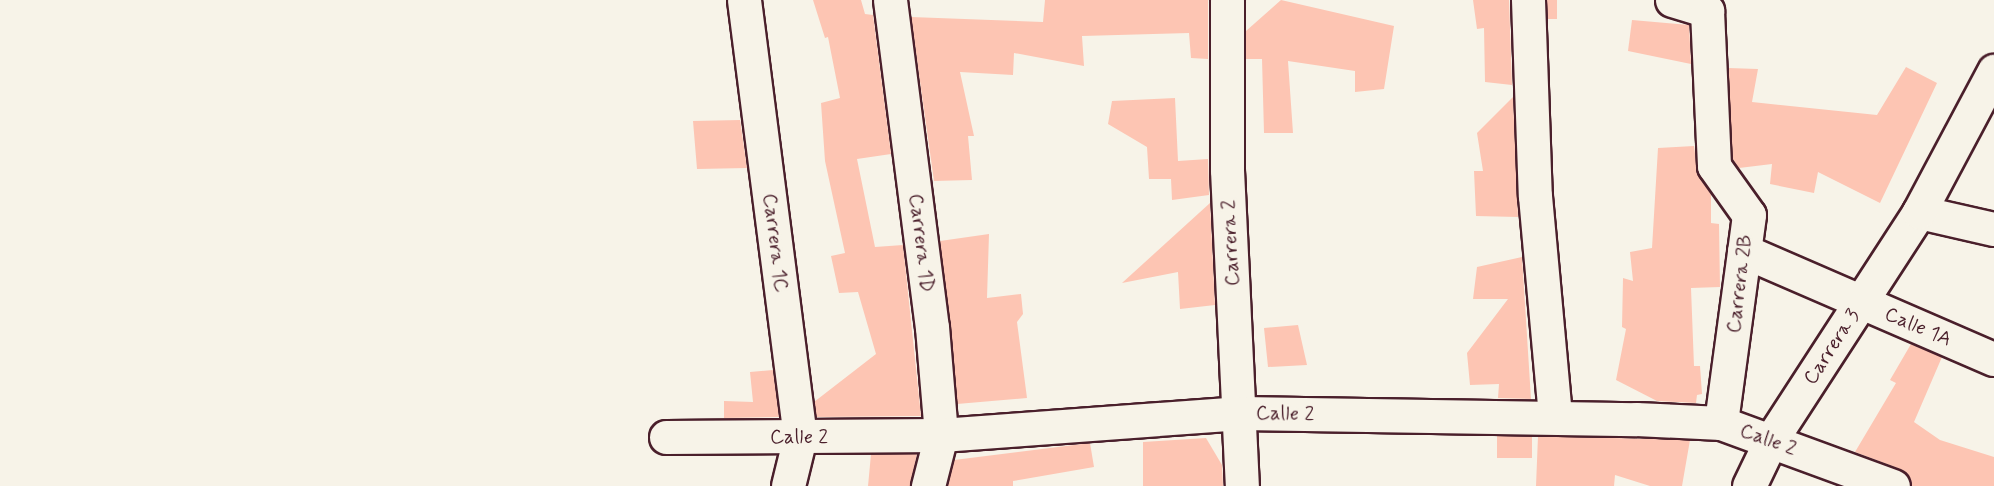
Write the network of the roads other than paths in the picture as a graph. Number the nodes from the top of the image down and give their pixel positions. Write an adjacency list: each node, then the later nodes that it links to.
1 (744, 0): 17 (street, Carrera 1C)
2 (890, 0): 15 (street, Carrera 1D)
3 (1227, 0): 12 (street, Carrera 2)
4 (1528, 0): 13 (street)
5 (1672, 0): 9 (street, Carrera 2B)
6 (1994, 71): 7 (street, Carrera 3)
7 (1919, 212): 8 (street); 10 (street, Carrera 3)
8 (1994, 229)
9 (1744, 251): 10 (street, Calle 1A); 14 (street, Carrera 2B)
10 (1860, 303): 11 (street, Calle 1A); 18 (street, Carrera 3)
11 (1994, 359)
12 (1241, 413): 13 (street, Calle 2); 15 (street, Calle 2); 21 (street, Carrera 2)
13 (1555, 417): 14 (street, Calle 2)
14 (1721, 423): 18 (street, Calle 2)
15 (941, 435): 17 (street, Calle 2); 20 (street, Carrera 1D)
16 (666, 437): 17 (street, Calle 2)
17 (800, 437): 19 (street, Carrera 1C)
18 (1771, 440): 22 (street, Carrera 3); 23 (street, Calle 2)
19 (788, 486)
20 (928, 486)
21 (1242, 486)
22 (1749, 486)
23 (1893, 486)

